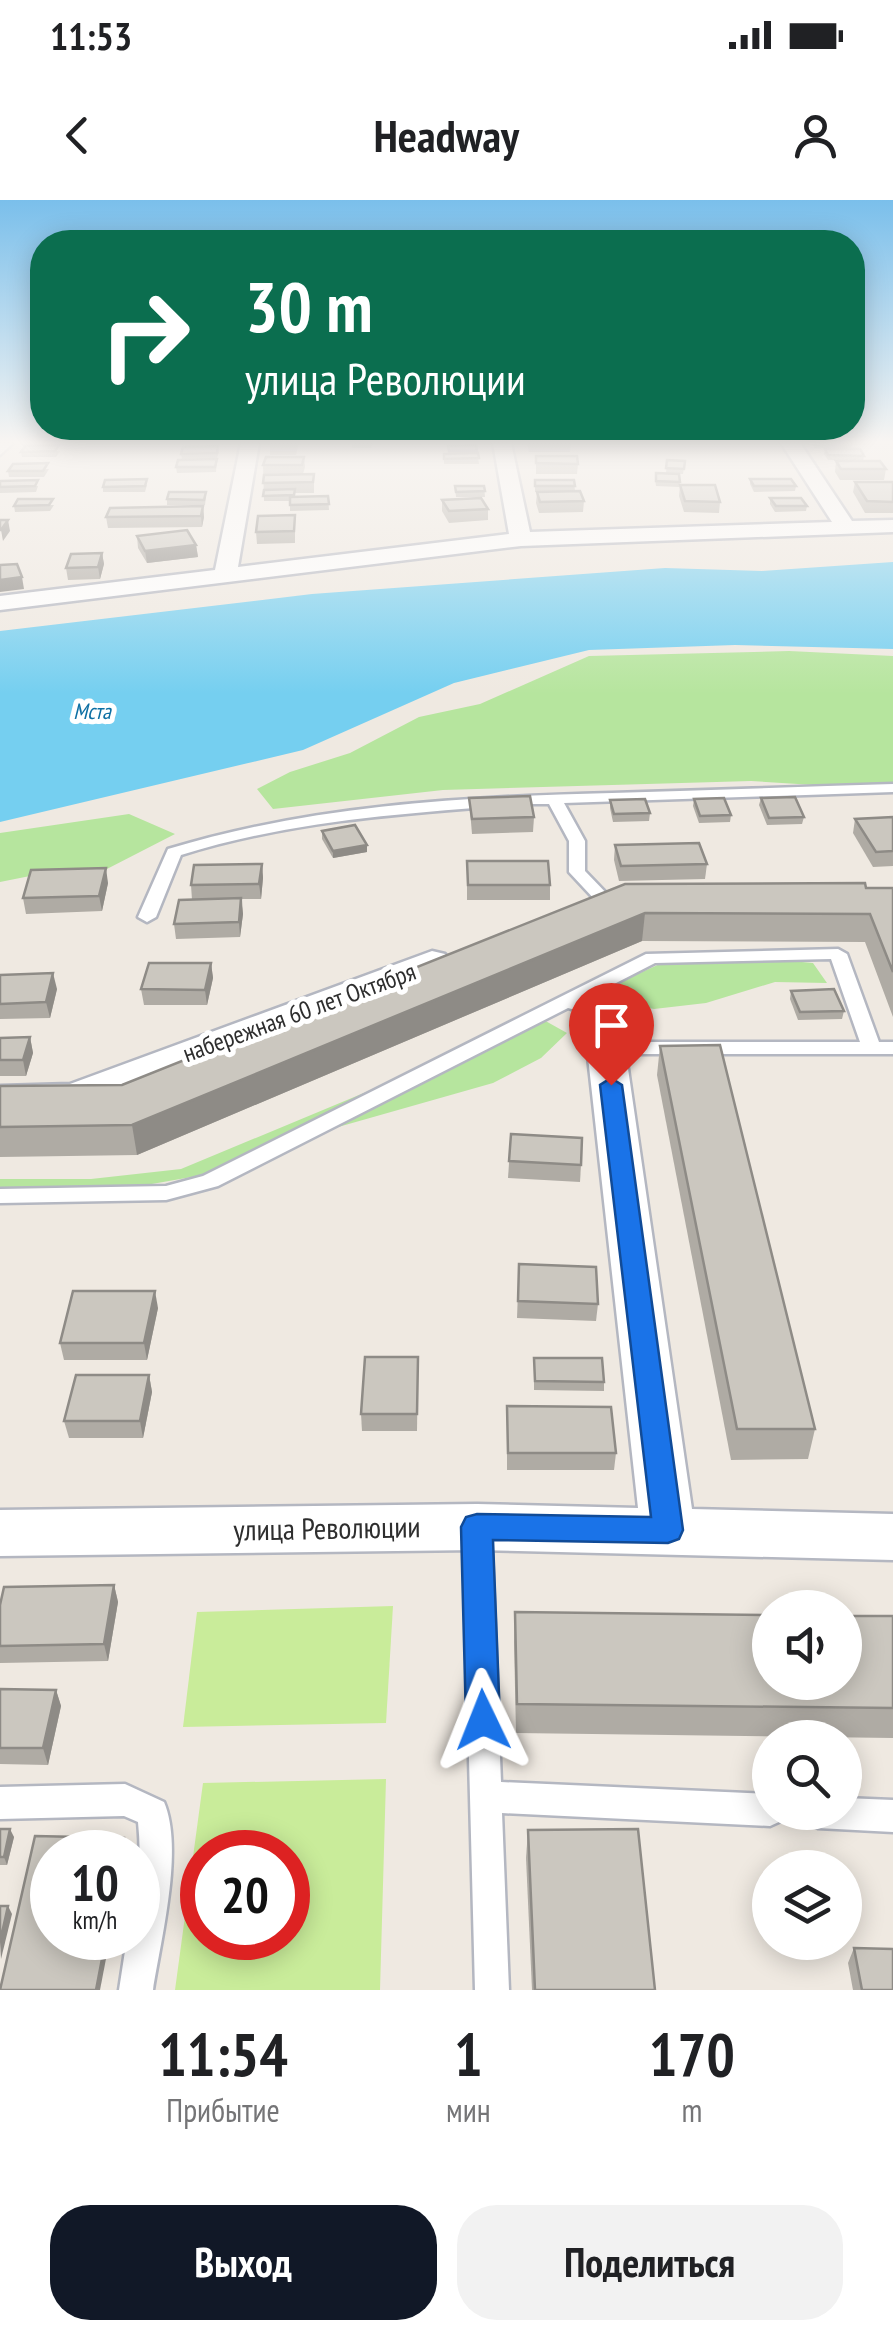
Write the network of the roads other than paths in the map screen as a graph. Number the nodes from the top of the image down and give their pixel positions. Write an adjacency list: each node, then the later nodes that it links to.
1 (234, 527): 6 (street)
2 (519, 527): 5 (street)
3 (885, 527): 4 (street)
4 (847, 529): 5 (street)
5 (522, 540): 6 (street)
6 (224, 578): 7 (street)
7 (0, 603)
8 (893, 788): 9 (lane)
9 (554, 799): 10 (lane); 13 (lane)
10 (603, 898): 11 (street); 12 (street)
11 (642, 898)
12 (567, 912)
13 (147, 917)
14 (458, 953): 19 (street, набережная 60 лет Октября)
15 (566, 1001): 16 (lane); 17 (lane); 20 (lane)
16 (606, 1048): 17 (lane); 22 (street)
17 (872, 1048): 18 (lane)
18 (893, 1048)
19 (0, 1099)
20 (0, 1196)
21 (477, 1527): 22 (street, улица Революции); 23 (street, улица Революции); 25 (lane)
22 (668, 1530): 24 (street, улица Революции)
23 (0, 1533)
24 (893, 1537)
25 (485, 1797): 27 (lane); 31 (lane)
26 (0, 1804): 30 (lane)
27 (752, 1809)
28 (862, 1814): 29 (lane)
29 (893, 1816)
30 (136, 1990)
31 (492, 1990)

